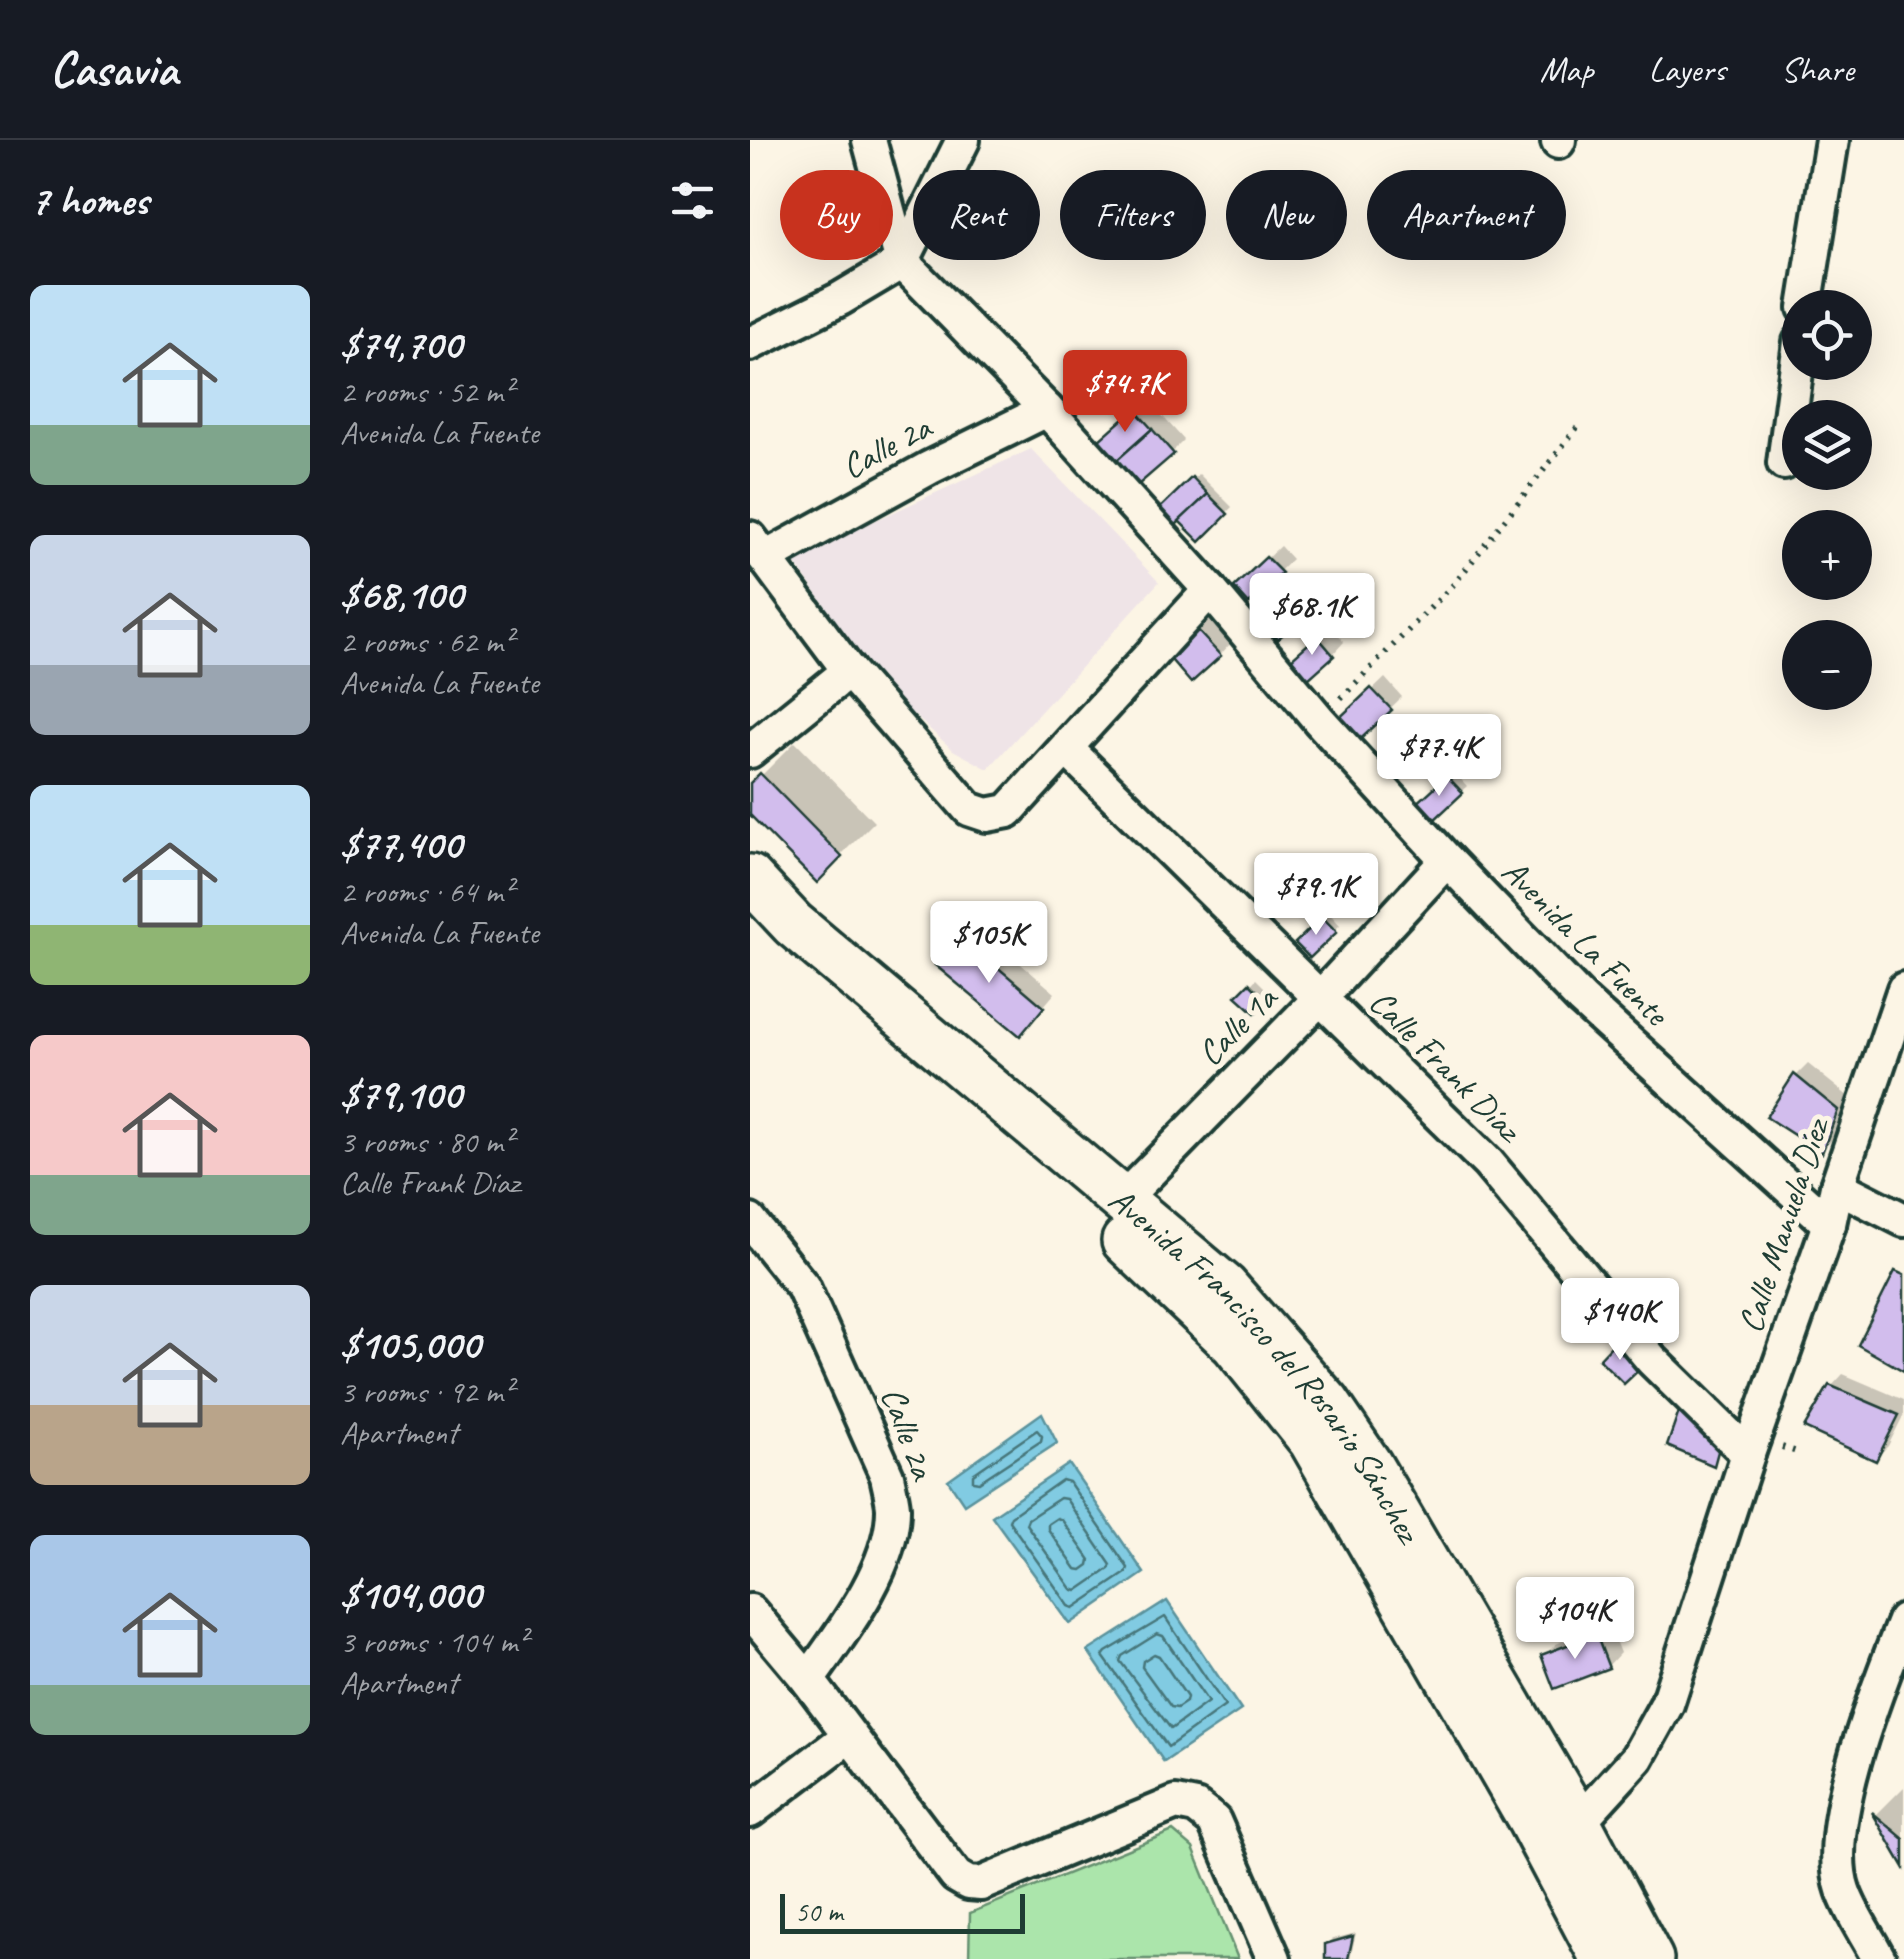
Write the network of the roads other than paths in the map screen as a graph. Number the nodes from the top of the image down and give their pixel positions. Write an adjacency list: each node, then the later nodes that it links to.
1 (868, 140): 4 (street, Avenida La Fuente)
2 (963, 140): 4 (street)
3 (1832, 140): 5 (street)
4 (902, 262): 6 (street); 7 (street, Avenida La Fuente)
5 (1807, 290)
6 (750, 344)
7 (1047, 410): 8 (street, Calle 2a); 9 (street, Avenida La Fuente)
8 (758, 548): 10 (street)
9 (1210, 590): 11 (street); 13 (street, Avenida La Fuente)
10 (849, 670): 11 (street); 12 (street)
11 (1067, 749): 17 (street, Calle Frank Díaz)
12 (750, 752)
13 (1446, 860): 17 (street, Calle 1a); 22 (street, Avenida La Fuente)
14 (750, 878): 19 (main road, Avenida Francisco del Rosario Sánchez)
15 (750, 922): 30 (main road, Avenida Francisco del Rosario Sánchez)
16 (1904, 988): 18 (street, Calle Manuela Díez)
17 (1320, 998): 19 (street, Calle 1a); 23 (street, Calle Frank Díaz)
18 (1837, 1186): 20 (street); 22 (street, Calle Manuela Díez)
19 (1122, 1200): 30 (main road, Avenida Francisco del Rosario Sánchez)
20 (1904, 1220)
21 (750, 1221): 27 (street, Calle 2a)
22 (1829, 1224): 23 (street, Calle Manuela Díez)
23 (1748, 1454): 30 (street, Calle Manuela Díez)
24 (750, 1611): 27 (street)
25 (1904, 1621): 26 (street)
26 (1897, 1660): 34 (street)
27 (808, 1680): 28 (street)
28 (848, 1736): 29 (street); 31 (street)
29 (750, 1811)
30 (1563, 1839): 32 (main road, Avenida Francisco del Rosario Sánchez); 33 (main road, Avenida Francisco del Rosario Sánchez)
31 (1274, 1959)
32 (1604, 1959)
33 (1650, 1959)
34 (1879, 1959)

